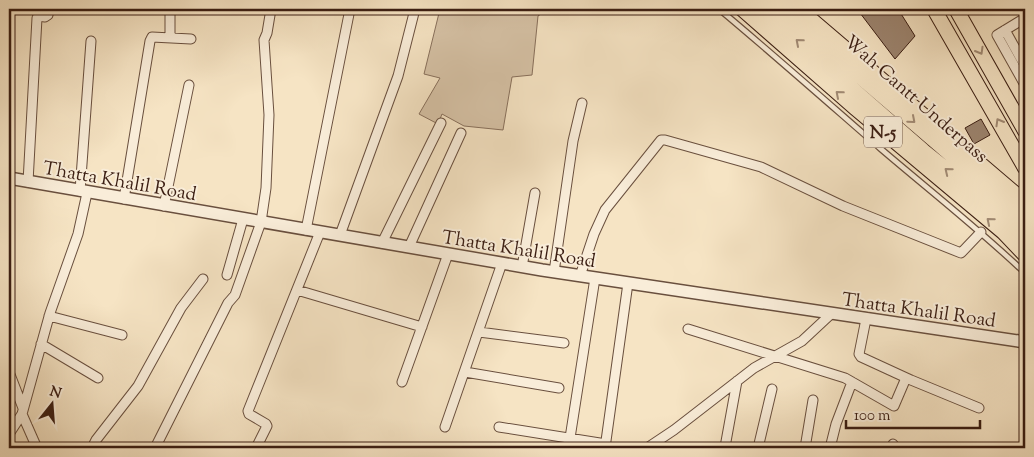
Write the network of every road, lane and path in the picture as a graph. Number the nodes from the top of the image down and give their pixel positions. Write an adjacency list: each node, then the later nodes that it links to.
1 (49, 9): 28 (street)
2 (170, 9): 15 (street)
3 (271, 9): 36 (street)
4 (350, 9): 37 (street)
5 (415, 9): 40 (street)
6 (719, 9): 22 (lane)
7 (742, 9): 22 (main road, N-5, one-way to 7)
8 (760, 9): 41 (highway, Wah Cantt Underpass, one-way to 8)
9 (782, 9): 35 (highway, Wah Cantt Underpass, one-way to 35)
10 (799, 9): 32 (main road, N-5)
11 (934, 9): 26 (main road, one-way to 11)
12 (956, 9): 24 (main road, one-way to 24)
13 (1025, 18): 14 (street)
14 (1001, 32): 18 (street); 20 (street)
15 (170, 37): 16 (street); 31 (street)
16 (191, 40)
17 (91, 41): 29 (street)
18 (1025, 66)
19 (189, 85): 33 (street)
20 (1025, 85)
21 (582, 103): 48 (street)
22 (851, 113): 39 (lane); 45 (main road, N-5, one-way to 22)
23 (441, 123): 42 (street)
24 (1025, 131)
25 (461, 133): 43 (street)
26 (1024, 166)
27 (9, 178): 28 (street, Thatta Khalil Road)
28 (28, 182): 29 (street, Thatta Khalil Road)
29 (83, 192): 31 (street, Thatta Khalil Road); 57 (street)
30 (535, 193): 47 (street)
31 (124, 199): 33 (street, Thatta Khalil Road)
32 (1025, 202)
33 (164, 206): 34 (street, Thatta Khalil Road)
34 (243, 219): 36 (street, Thatta Khalil Road); 50 (street)
35 (1025, 220)
36 (261, 222): 37 (street, Thatta Khalil Road); 87 (street)
37 (306, 230): 38 (street, Thatta Khalil Road)
38 (320, 232): 40 (street, Thatta Khalil Road); 55 (street)
39 (981, 232): 49 (lane); 51 (street)
40 (340, 236): 42 (street, Thatta Khalil Road)
41 (1025, 237)
42 (382, 243): 43 (street, Thatta Khalil Road)
43 (409, 247): 44 (street, Thatta Khalil Road)
44 (448, 254): 46 (street, Thatta Khalil Road); 59 (street)
45 (1025, 255)
46 (502, 263): 47 (street, Thatta Khalil Road); 61 (street)
47 (522, 266): 48 (street, Thatta Khalil Road)
48 (554, 272): 51 (street, Thatta Khalil Road)
49 (1025, 273)
50 (227, 275)
51 (580, 276): 52 (street, Thatta Khalil Road)
52 (595, 278): 54 (street, Thatta Khalil Road); 82 (street)
53 (203, 279): 86 (street)
54 (628, 283): 56 (street, Thatta Khalil Road); 83 (street)
55 (297, 290): 59 (street); 88 (street)
56 (831, 314): 58 (street, Thatta Khalil Road); 66 (street)
57 (49, 316): 62 (street); 65 (street)
58 (866, 319): 64 (street, Thatta Khalil Road); 70 (street)
59 (422, 327): 72 (street)
60 (688, 329): 66 (street)
61 (479, 332): 63 (street); 68 (street)
62 (122, 335)
63 (564, 342)
64 (1025, 342)
65 (41, 344): 69 (street); 78 (street)
66 (775, 356): 71 (street); 73 (street)
67 (9, 372): 78 (street)
68 (465, 372): 74 (street); 79 (street)
69 (98, 378)
70 (906, 378): 73 (street); 77 (street)
71 (737, 381): 84 (street); 89 (street)
72 (402, 382)
73 (852, 382): 92 (street)
74 (559, 388)
75 (772, 389): 90 (street)
76 (813, 400): 91 (street)
77 (980, 408)
78 (22, 411): 81 (street); 85 (street)
79 (445, 427)
80 (499, 427): 82 (street)
81 (9, 434)
82 (570, 438): 83 (street)
83 (605, 446)
84 (725, 447)
85 (37, 448)
86 (92, 448)
87 (155, 448)
88 (256, 448)
89 (647, 448)
90 (758, 448)
91 (805, 448)
92 (830, 448)

